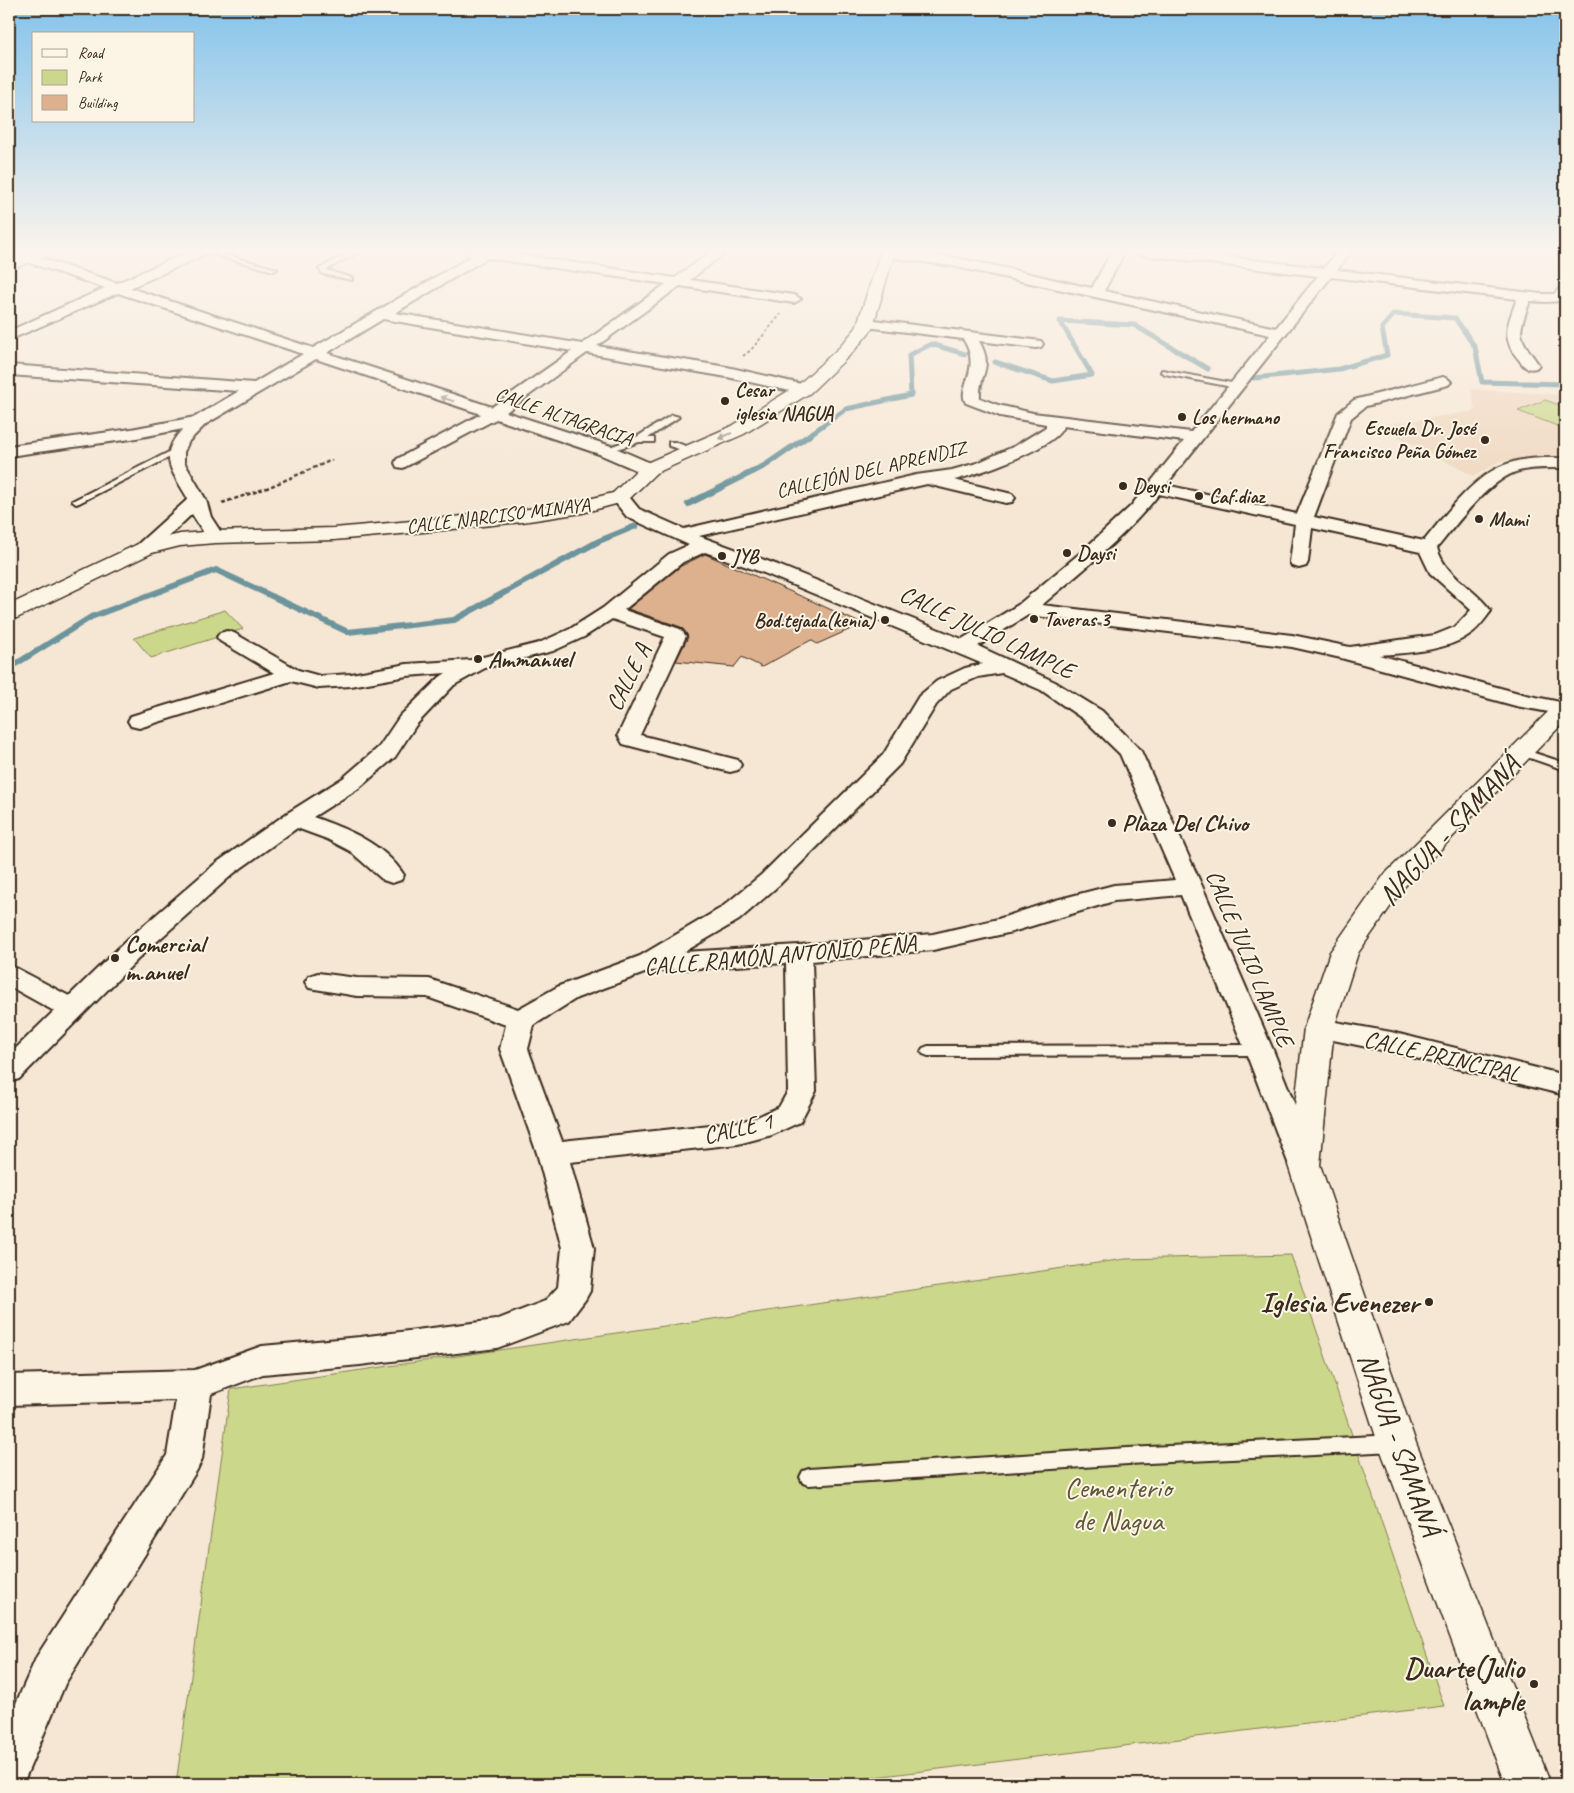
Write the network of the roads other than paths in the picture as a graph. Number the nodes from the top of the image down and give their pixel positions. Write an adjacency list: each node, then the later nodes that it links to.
1 (259, 335): 12 (street, CALLE ALTAGRACIA)
2 (350, 335): 12 (street)
3 (499, 335): 11 (street)
4 (602, 335): 11 (street)
5 (859, 335): 19 (street, CALLE NARCISO MINAYA)
6 (958, 335): 9 (street)
7 (1278, 335): 17 (street)
8 (1512, 335): 13 (street)
9 (968, 336): 10 (street); 23 (street)
10 (1036, 344)
11 (583, 348): 19 (street); 20 (street)
12 (316, 354): 18 (street); 20 (street, CALLE ALTAGRACIA, one-way to 12)
13 (1532, 365)
14 (9, 370): 18 (street)
15 (1165, 372): 17 (lane)
16 (1443, 382): 41 (street)
17 (1237, 386): 24 (street)
18 (258, 388): 22 (street)
19 (804, 389): 29 (street, CALLE NARCISO MINAYA, one-way to 29)
20 (493, 414): 28 (street, CALLE ALTAGRACIA); 32 (street)
21 (675, 417): 25 (lane)
22 (200, 421): 30 (street); 31 (street)
23 (1055, 421): 24 (street); 35 (street, CALLEJÓN DEL APRENDIZ)
24 (1196, 438): 36 (street)
25 (638, 440): 26 (lane); 28 (lane)
26 (651, 440)
27 (672, 444): 29 (lane)
28 (604, 450): 34 (street, CALLE ALTAGRACIA)
29 (692, 450): 34 (street, CALLE NARCISO MINAYA)
30 (9, 451)
31 (176, 452): 39 (lane); 40 (street)
32 (403, 463)
33 (1565, 463): 46 (street)
34 (649, 469): 37 (street, CALLE NARCISO MINAYA)
35 (925, 478): 38 (street); 42 (street, CALLEJÓN DEL APRENDIZ)
36 (1154, 488): 41 (street); 48 (street)
37 (620, 497): 42 (street, CALLE JULIO LAMPLE); 43 (street, CALLE NARCISO MINAYA)
38 (1006, 498)
39 (76, 501)
40 (199, 505): 43 (street); 45 (street)
41 (1304, 520): 46 (street); 47 (street)
42 (682, 535): 44 (street, CALLE JULIO LAMPLE)
43 (215, 537): 45 (street, CALLE NARCISO MINAYA)
44 (704, 545): 49 (street); 52 (street, CALLE JULIO LAMPLE)
45 (145, 548): 50 (street, CALLE NARCISO MINAYA)
46 (1428, 548): 53 (street)
47 (1299, 562)
48 (1025, 608): 52 (street); 53 (street)
49 (610, 612): 54 (street); 60 (street, CALLE A)
50 (9, 613)
51 (227, 637): 56 (street)
52 (963, 647): 55 (street, CALLE JULIO LAMPLE)
53 (1344, 652): 57 (street)
54 (478, 664): 56 (street); 62 (street)
55 (1005, 666): 64 (street, CALLE JULIO LAMPLE); 66 (street)
56 (291, 674): 58 (street)
57 (1565, 709): 59 (street, NAGUA - SAMANÁ)
58 (138, 722)
59 (1522, 752): 61 (lane); 71 (street, NAGUA - SAMANÁ)
60 (730, 765)
61 (1565, 767)
62 (294, 819): 63 (street); 69 (street)
63 (392, 875)
64 (1190, 886): 65 (street, CALLE RAMÓN ANTONIO PEÑA); 72 (street, CALLE JULIO LAMPLE)
65 (799, 954): 66 (street, CALLE RAMÓN ANTONIO PEÑA); 76 (street, CALLE 1)
66 (647, 963): 70 (street, CALLE RAMÓN ANTONIO PEÑA)
67 (9, 975): 69 (street)
68 (318, 982): 70 (street)
69 (72, 1009): 74 (street)
70 (521, 1020): 76 (street)
71 (1319, 1028): 75 (street, CALLE PRINCIPAL); 77 (street, NAGUA - SAMANÁ)
72 (1259, 1050): 73 (lane); 77 (street, CALLE JULIO LAMPLE)
73 (928, 1051)
74 (9, 1072)
75 (1565, 1086)
76 (552, 1153): 78 (street)
77 (1304, 1165): 80 (street, NAGUA - SAMANÁ)
78 (194, 1385): 79 (street); 82 (street)
79 (9, 1390)
80 (1397, 1443): 81 (lane); 83 (street, NAGUA - SAMANÁ)
81 (809, 1477)
82 (9, 1766)
83 (1528, 1784)

